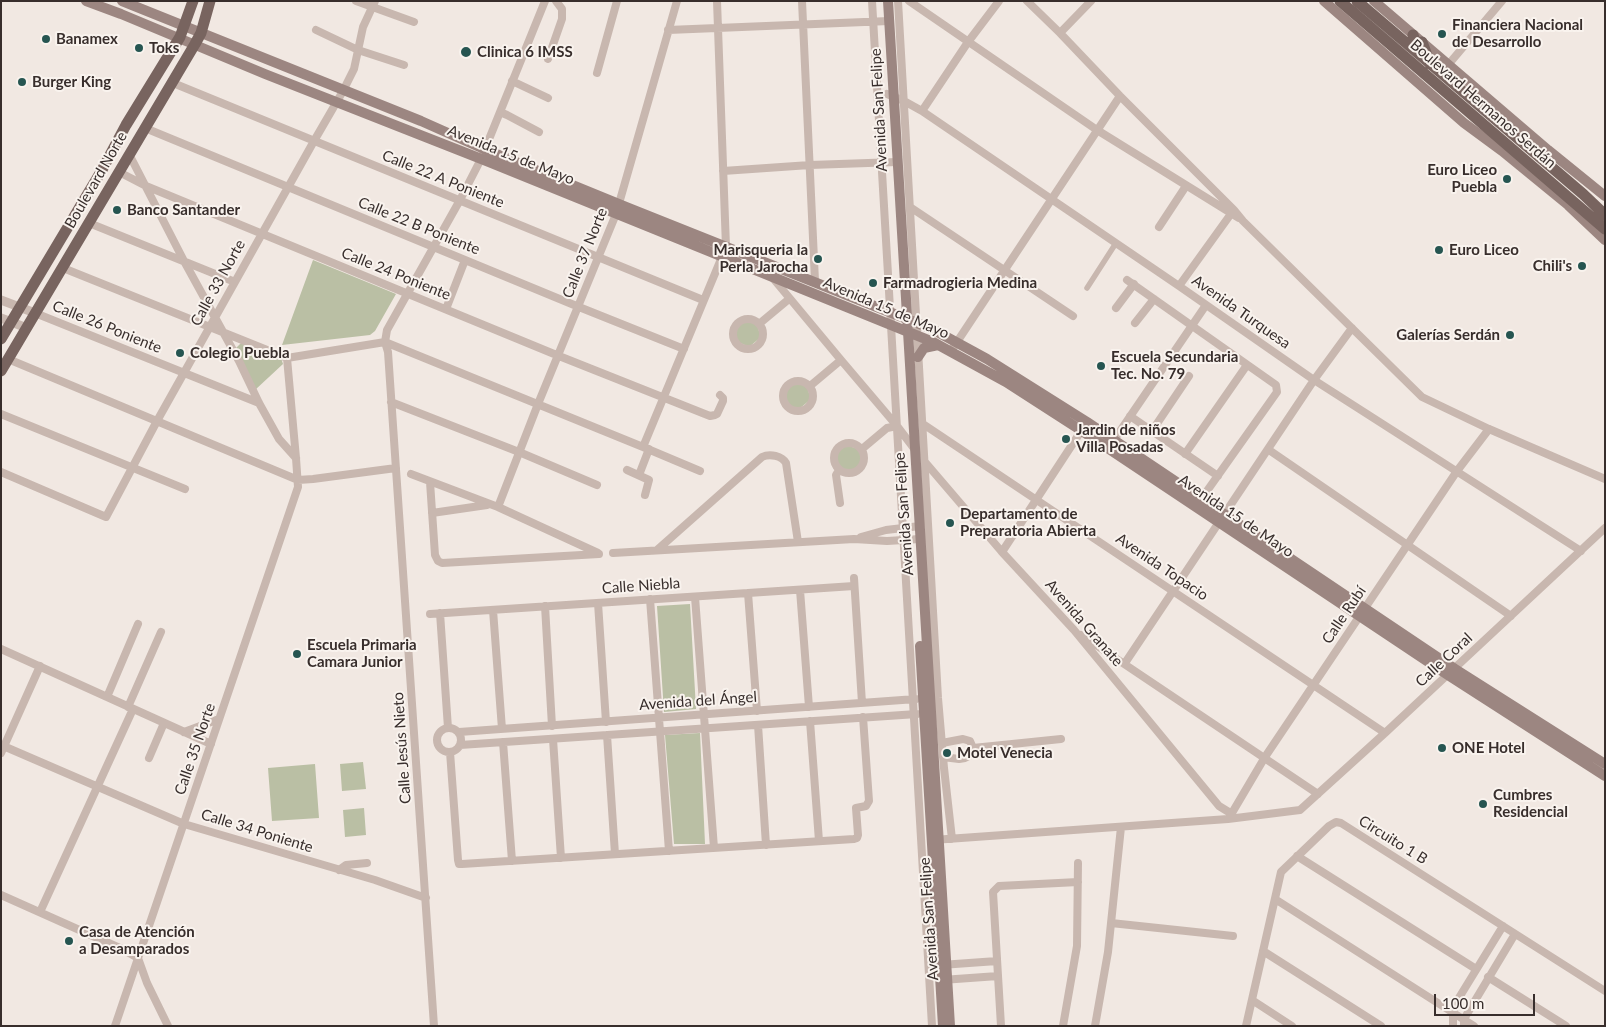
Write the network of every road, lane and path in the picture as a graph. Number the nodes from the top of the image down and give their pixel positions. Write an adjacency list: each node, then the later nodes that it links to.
1 (86, 1): 35 (main road, Avenida 15 de Mayo)
2 (122, 1): 29 (main road, Avenida 15 de Mayo)
3 (193, 1): 29 (main road, Boulevard Norte)
4 (210, 1): 34 (main road, Boulevard Norte)
5 (356, 1): 25 (street)
6 (544, 1): 46 (street)
7 (556, 1): 41 (street)
8 (617, 1): 44 (street)
9 (677, 1): 32 (street, Calle 37 Norte)
10 (717, 1): 30 (street)
11 (802, 1): 28 (street)
12 (872, 1): 26 (street, Avenida San Felipe)
13 (881, 1): 26 (main road, Avenida San Felipe)
14 (888, 1): 26 (main road, Avenida San Felipe)
15 (898, 1): 52 (street, Avenida San Felipe)
16 (908, 1): 37 (street)
17 (999, 1): 37 (street)
18 (1027, 1): 33 (street)
19 (1091, 1): 33 (street)
20 (1324, 1): 45 (main road)
21 (1340, 1): 45 (main road, Boulevard Hermanos Serdán)
22 (1357, 1): 40 (main road, Boulevard Hermanos Serdán)
23 (1374, 1): 36 (main road)
24 (1502, 1): 43 (street)
25 (373, 5): 27 (street); 39 (street, Calle 33 Norte)
26 (882, 21): 28 (street); 49 (main road, Avenida San Felipe); 63 (street, Avenida San Felipe)
27 (414, 22)
28 (802, 24): 30 (street); 64 (street)
29 (184, 26): 34 (main road, Avenida 15 de Mayo); 35 (main road, Boulevard Norte)
30 (717, 26): 32 (street); 65 (street)
31 (316, 30): 39 (street)
32 (668, 30): 76 (street, Calle 37 Norte)
33 (1060, 32): 50 (street)
34 (201, 33): 38 (main road, Boulevard Norte); 48 (main road, Avenida 15 de Mayo)
35 (180, 37): 38 (main road, Avenida 15 de Mayo); 105 (main road, Boulevard Norte)
36 (1417, 39): 40 (main road); 43 (main road); 45 (main road)
37 (968, 42): 54 (street); 57 (street)
38 (196, 44): 47 (main road, Boulevard Norte); 53 (main road, Avenida 15 de Mayo)
39 (358, 50): 42 (street); 48 (street, Calle 33 Norte)
40 (1421, 57): 45 (main road, Boulevard Hermanos Serdán)
41 (548, 59)
42 (404, 65)
43 (1448, 65): 62 (main road)
44 (597, 73)
45 (1426, 75): 62 (main road, Boulevard Hermanos Serdán); 81 (main road, Boulevard Hermanos Serdán); 83 (main road)
46 (512, 81): 51 (street); 55 (street)
47 (173, 83): 56 (main road, Boulevard Norte); 59 (street, Calle 22 A Poniente)
48 (343, 90): 53 (street, Calle 33 Norte); 61 (main road, Avenida 15 de Mayo)
49 (890, 95): 52 (street, Avenida Turquesa); 63 (main road, Avenida San Felipe)
50 (1120, 96): 57 (street); 77 (street)
51 (548, 98)
52 (904, 101): 54 (street, Avenida Turquesa); 75 (street, Avenida San Felipe)
53 (336, 102): 59 (street, Calle 33 Norte); 61 (main road, Avenida 15 de Mayo)
54 (922, 111): 73 (street, Avenida Turquesa)
55 (500, 112): 58 (street); 61 (street)
56 (145, 128): 60 (main road, Boulevard Norte); 70 (street, Calle 22 B Poniente)
57 (1097, 130): 69 (street); 73 (street)
58 (538, 132)
59 (314, 141): 70 (street, Calle 33 Norte); 74 (street, Calle 22 A Poniente)
60 (130, 154): 66 (main road, Boulevard Norte); 68 (street)
61 (482, 154): 74 (street); 76 (main road, Avenida 15 de Mayo)
62 (1544, 154): 67 (main road); 71 (main road, Boulevard Hermanos Serdán)
63 (890, 162): 64 (street); 112 (main road, Avenida San Felipe); 112 (street, Avenida San Felipe)
64 (810, 164): 65 (street); 96 (street)
65 (723, 170): 86 (street)
66 (119, 172): 68 (street, Calle 24 Poniente); 79 (main road, Boulevard Norte)
67 (1583, 178): 71 (main road); 72 (main road)
68 (146, 186): 82 (street, Calle 24 Poniente); 90 (street)
69 (1186, 186): 77 (street); 80 (street)
70 (288, 187): 82 (street, Calle 33 Norte); 85 (street, Calle 22 B Poniente)
71 (1575, 188): 78 (main road, Boulevard Hermanos Serdán)
72 (1605, 196)
73 (1051, 198): 84 (street, Avenida Turquesa); 93 (street)
74 (460, 200): 85 (street); 87 (street, Calle 22 A Poniente)
75 (910, 207): 93 (street); 112 (street, Avenida San Felipe)
76 (618, 209): 86 (main road, Avenida 15 de Mayo); 87 (street, Calle 37 Norte); 88 (main road, Avenida 15 de Mayo)
77 (1233, 212): 97 (street); 119 (street)
78 (1605, 215)
79 (89, 223): 90 (street); 92 (main road, Boulevard Norte)
80 (1159, 227)
81 (1605, 229)
82 (262, 234): 95 (street, Calle 33 Norte); 99 (street, Calle 24 Poniente)
83 (1605, 240)
84 (1116, 243): 97 (street, Avenida Turquesa); 98 (street)
85 (433, 247): 89 (street, Calle 22 B Poniente); 99 (street)
86 (726, 247): 88 (street); 91 (main road, Avenida 15 de Mayo)
87 (599, 257): 103 (street, Calle 22 A Poniente); 106 (street, Calle 37 Norte)
88 (722, 257): 94 (main road, Avenida 15 de Mayo); 103 (street)
89 (465, 260): 106 (street, Calle 22 B Poniente); 108 (street)
90 (184, 261): 95 (street); 111 (street)
91 (761, 261): 94 (street, Avenida Granate); 96 (main road, Avenida 15 de Mayo)
92 (63, 268): 109 (main road, Boulevard Norte); 117 (street)
93 (1004, 270): 110 (street); 124 (street)
94 (771, 276): 100 (street, Avenida Granate); 120 (main road, Avenida 15 de Mayo)
95 (235, 282): 111 (street, Calle 33 Norte)
96 (815, 282): 112 (main road, Avenida 15 de Mayo)
97 (1179, 286): 104 (street, Avenida Turquesa)
98 (1087, 288)
99 (407, 293): 108 (street, Calle 24 Poniente); 123 (street)
100 (790, 299): 115 (street); 132 (street, Avenida Granate)
101 (1154, 299): 107 (street); 114 (street); 116 (street)
102 (1, 300): 105 (street, Calle 26 Poniente)
103 (704, 300): 126 (street)
104 (1206, 305): 116 (street); 137 (street, Avenida Turquesa)
105 (20, 306): 109 (street, Calle 26 Poniente); 113 (main road, Boulevard Norte)
106 (578, 307): 126 (street, Calle 22 B Poniente); 128 (street, Calle 37 Norte)
107 (1116, 308)
108 (446, 309): 128 (street, Calle 24 Poniente)
109 (35, 313): 118 (main road, Boulevard Norte); 135 (street, Calle 26 Poniente)
110 (1073, 316)
111 (215, 317): 117 (street, Calle 33 Norte); 121 (street)
112 (903, 317): 120 (main road, Avenida San Felipe); 120 (street, Avenida San Felipe); 124 (main road, Avenida 15 de Mayo)
113 (6, 320): 118 (street); 122 (main road, Boulevard Norte)
114 (1135, 323)
115 (759, 324): 115 (street)
116 (1192, 326): 133 (street); 145 (street)
117 (210, 327): 121 (street); 135 (street, Calle 33 Norte)
118 (27, 328): 131 (main road, Boulevard Norte)
119 (1352, 328): 137 (street); 150 (street)
120 (904, 330): 125 (main road, Avenida 15 de Mayo); 130 (street, Avenida San Felipe); 148 (street, Avenida San Felipe); 153 (main road, Avenida San Felipe); 156 (main road, Avenida San Felipe)
121 (223, 332): 129 (street); 142 (street)
122 (1, 339)
123 (385, 342): 129 (street); 141 (street, Calle Jesús Nieto); 143 (street)
124 (956, 342): 127 (street); 149 (main road, Avenida 15 de Mayo)
125 (938, 344): 127 (main road, Avenida 15 de Mayo); 130 (main road)
126 (684, 349): 140 (street)
127 (951, 351): 149 (main road, Avenida 15 de Mayo)
128 (559, 356): 140 (street, Calle 24 Poniente); 143 (street, Calle 37 Norte)
129 (286, 358): 160 (street, Calle 35 Norte)
130 (918, 358): 147 (street, Avenida San Felipe)
131 (8, 359): 134 (main road, Boulevard Norte); 146 (street)
132 (840, 360): 138 (street); 148 (street, Avenida Granate)
133 (1247, 365): 159 (street); 171 (street)
134 (1, 372)
135 (184, 373): 142 (street, Calle 26 Poniente); 146 (street, Calle 33 Norte)
136 (1189, 376): 151 (street)
137 (1314, 380): 157 (street); 167 (street, Avenida Turquesa)
138 (810, 386): 138 (street)
139 (720, 395): 140 (street, Calle 24 Poniente)
140 (664, 398): 154 (street)
141 (391, 402): 158 (street); 163 (street, Calle Jesús Nieto)
142 (259, 403): 160 (street)
143 (538, 404): 154 (street); 158 (street, Calle 37 Norte)
144 (1, 414): 162 (street)
145 (1130, 416): 151 (street); 152 (street)
146 (157, 421): 162 (street, Calle 33 Norte); 173 (street)
147 (923, 424): 161 (street, Avenida San Felipe); 179 (street, Avenida Topacio)
148 (897, 426): 153 (street, Avenida Granate); 155 (street); 185 (street, Avenida San Felipe)
149 (1085, 427): 152 (main road, Avenida 15 de Mayo); 179 (street); 184 (main road, Avenida 15 de Mayo)
150 (1489, 430): 167 (street, Calle Rubí); 172 (street)
151 (1152, 431): 159 (street)
152 (1114, 440): 178 (main road, Avenida 15 de Mayo)
153 (908, 442): 156 (street, Avenida Granate); 185 (main road, Avenida San Felipe)
154 (646, 448): 166 (street); 170 (street)
155 (862, 449): 165 (street); 165 (street)
156 (915, 450): 161 (street, Avenida Granate); 185 (main road, Avenida San Felipe)
157 (1269, 450): 184 (street); 192 (street)
158 (519, 452): 175 (street); 182 (street, Calle 37 Norte)
159 (1184, 454): 171 (street)
160 (296, 458): 173 (street, Calle 35 Norte)
161 (924, 462): 195 (street, Avenida Granate); 218 (street, Avenida San Felipe)
162 (132, 467): 168 (street, Calle 33 Norte); 176 (street)
163 (396, 468): 173 (street); 275 (street, Calle Jesús Nieto)
164 (627, 470): 170 (street)
165 (839, 470): 180 (street)
166 (700, 471)
167 (1457, 471): 192 (street, Calle Rubí); 194 (street, Avenida Turquesa)
168 (1, 472)
169 (411, 474): 174 (street)
170 (639, 475): 177 (street)
171 (1218, 476): 178 (street)
172 (1605, 478)
173 (298, 480): 227 (street, Calle 35 Norte)
174 (430, 482): 181 (street); 183 (street)
175 (596, 485)
176 (185, 489)
177 (645, 495)
178 (1202, 498): 184 (main road, Avenida 15 de Mayo)
179 (1037, 500): 195 (street); 198 (street, Avenida Topacio)
180 (840, 503)
181 (490, 505): 182 (street); 183 (street)
182 (498, 508): 183 (street)
183 (432, 513)
184 (1222, 518): 198 (street); 205 (main road, Avenida 15 de Mayo)
185 (912, 527): 187 (street); 189 (main road, Avenida San Felipe); 189 (street, Avenida San Felipe)
186 (1605, 528): 194 (street, Calle Coral)
187 (886, 530): 188 (street); 190 (street)
188 (854, 539): 190 (street); 191 (street)
189 (912, 540): 190 (street); 218 (main road, Avenida San Felipe); 218 (street, Avenida San Felipe)
190 (887, 541)
191 (798, 542): 193 (street); 193 (street)
192 (1408, 546): 205 (street, Calle Rubí); 208 (street)
193 (657, 550): 196 (street)
194 (1581, 551): 208 (street, Calle Coral)
195 (1002, 552): 210 (street, Avenida Granate)
196 (613, 553)
197 (800, 590): 199 (street, Calle Niebla); 219 (street, Calle Niebla); 220 (street)
198 (1172, 591): 213 (street); 216 (street, Avenida Topacio)
199 (748, 593): 200 (street, Calle Niebla); 222 (street)
200 (695, 596): 201 (street, Calle Niebla); 224 (street)
201 (650, 599): 202 (street, Calle Niebla); 226 (street)
202 (598, 603): 203 (street, Calle Niebla); 229 (street)
203 (545, 606): 204 (street, Calle Niebla); 232 (street)
204 (492, 610): 206 (street, Calle Niebla); 235 (street)
205 (1363, 612): 215 (main road, Avenida 15 de Mayo); 216 (street, Calle Rubí)
206 (440, 613): 207 (street, Calle Niebla); 233 (street)
207 (430, 614)
208 (1511, 616): 215 (street, Calle Coral)
209 (138, 624): 217 (street)
210 (1074, 630): 213 (street); 257 (street, Avenida Granate)
211 (161, 632): 221 (street)
212 (1, 649): 214 (street)
213 (1125, 663): 251 (street)
214 (40, 666): 217 (street); 247 (street)
215 (1451, 672): 239 (street, Calle Coral); 253 (main road, Avenida 15 de Mayo); 254 (main road, Avenida 15 de Mayo)
216 (1313, 685): 239 (street, Avenida Topacio); 251 (street, Calle Rubí)
217 (107, 697): 221 (street)
218 (926, 699): 219 (street, Avenida del Ángel); 223 (main road, Avenida San Felipe); 223 (street, Avenida San Felipe)
219 (862, 703): 220 (street, Avenida del Ángel)
220 (809, 707): 222 (street, Avenida del Ángel)
221 (131, 708): 230 (street); 255 (street)
222 (757, 711): 224 (street, Avenida del Ángel)
223 (927, 713): 225 (street, Avenida del Ángel); 246 (main road, Avenida San Felipe); 261 (main road, Avenida San Felipe); 279 (street, Avenida San Felipe)
224 (704, 715): 226 (street, Avenida del Ángel); 234 (street)
225 (863, 717): 228 (street, Avenida del Ángel); 262 (street)
226 (659, 718): 229 (street, Avenida del Ángel); 236 (street)
227 (219, 719): 237 (street); 244 (street, Calle 35 Norte)
228 (810, 721): 231 (street, Avenida del Ángel); 262 (street)
229 (606, 722): 232 (street, Avenida del Ángel)
230 (164, 723): 237 (street); 252 (street)
231 (758, 725): 234 (street, Avenida del Ángel); 263 (street)
232 (552, 726): 235 (street, Avenida del Ángel)
233 (448, 728): 238 (street); 249 (street)
234 (705, 728): 236 (street, Avenida del Ángel); 264 (street)
235 (502, 729): 238 (street, Avenida del Ángel)
236 (660, 731): 240 (street, Avenida del Ángel); 265 (street)
237 (184, 732): 244 (street)
238 (459, 732): 245 (street)
239 (1385, 733): 256 (street, Calle Coral)
240 (607, 735): 241 (street, Avenida del Ángel); 266 (street)
241 (553, 739): 243 (street, Avenida del Ángel); 268 (street)
242 (1061, 739): 248 (street)
243 (503, 742): 245 (street, Avenida del Ángel); 269 (street)
244 (211, 744): 258 (street, Calle 35 Norte)
245 (460, 745): 249 (street)
246 (939, 747): 248 (street); 250 (street, Avenida San Felipe); 261 (main road, Avenida San Felipe)
247 (2, 748): 255 (street, Calle 34 Poniente)
248 (973, 748): 250 (street)
249 (450, 752): 269 (street)
250 (944, 757): 260 (street, Avenida San Felipe)
251 (1265, 757): 256 (street); 257 (street, Calle Rubí)
252 (149, 758)
253 (1605, 764)
254 (1605, 776)
255 (98, 787): 258 (street, Calle 34 Poniente); 277 (street)
256 (1318, 794): 257 (street, Calle Coral)
257 (1230, 816): 259 (street)
258 (184, 824): 272 (street, Calle 34 Poniente); 285 (street, Calle 35 Norte)
259 (1121, 827): 260 (street); 280 (street)
260 (952, 839): 261 (street)
261 (935, 840): 278 (main road, Avenida San Felipe); 287 (main road, Avenida San Felipe)
262 (819, 841): 263 (street)
263 (766, 845): 264 (street)
264 (714, 848): 265 (street)
265 (669, 851): 266 (street)
266 (615, 854): 268 (street)
267 (1298, 856): 276 (street, Circuito 1 B); 281 (street, Circuito 1 B); 288 (street)
268 (561, 858): 269 (street)
269 (512, 861)
270 (367, 863): 272 (street)
271 (1078, 863): 273 (street)
272 (339, 870): 275 (street, Calle 34 Poniente)
273 (1078, 882): 286 (street); 303 (street)
274 (1, 895): 277 (street)
275 (426, 898): 298 (street, Calle Jesús Nieto)
276 (1275, 898): 284 (street, Circuito 1 B); 294 (street)
277 (40, 912): 285 (street)
278 (936, 920): 279 (street); 287 (main road, Avenida San Felipe)
279 (925, 921): 299 (street, Avenida San Felipe)
280 (1111, 923): 283 (street); 304 (street)
281 (1503, 926): 282 (street, Circuito 1 B); 288 (street)
282 (1515, 934): 290 (street); 292 (street, Circuito 1 B)
283 (1233, 936)
284 (1263, 951): 293 (street, Circuito 1 B); 307 (street)
285 (138, 958): 296 (street, Calle 35 Norte); 297 (street)
286 (997, 961): 287 (street); 289 (street)
287 (943, 964): 291 (main road, Avenida San Felipe)
288 (1476, 969): 294 (street)
289 (998, 976): 291 (street); 302 (street)
290 (1488, 977): 295 (street); 310 (street)
291 (944, 980): 300 (main road, Avenida San Felipe); 301 (main road, Avenida San Felipe)
292 (1605, 991)
293 (1252, 1000): 305 (street, Circuito 1 B); 306 (street)
294 (1453, 1012): 295 (street); 308 (street)
295 (1464, 1022): 309 (street)
296 (115, 1026)
297 (168, 1026)
298 (434, 1026)
299 (932, 1026)
300 (943, 1026)
301 (950, 1026)
302 (1001, 1026)
303 (1063, 1026)
304 (1095, 1026)
305 (1246, 1026)
306 (1292, 1026)
307 (1382, 1026)
308 (1453, 1026)
309 (1474, 1026)
310 (1566, 1026)

